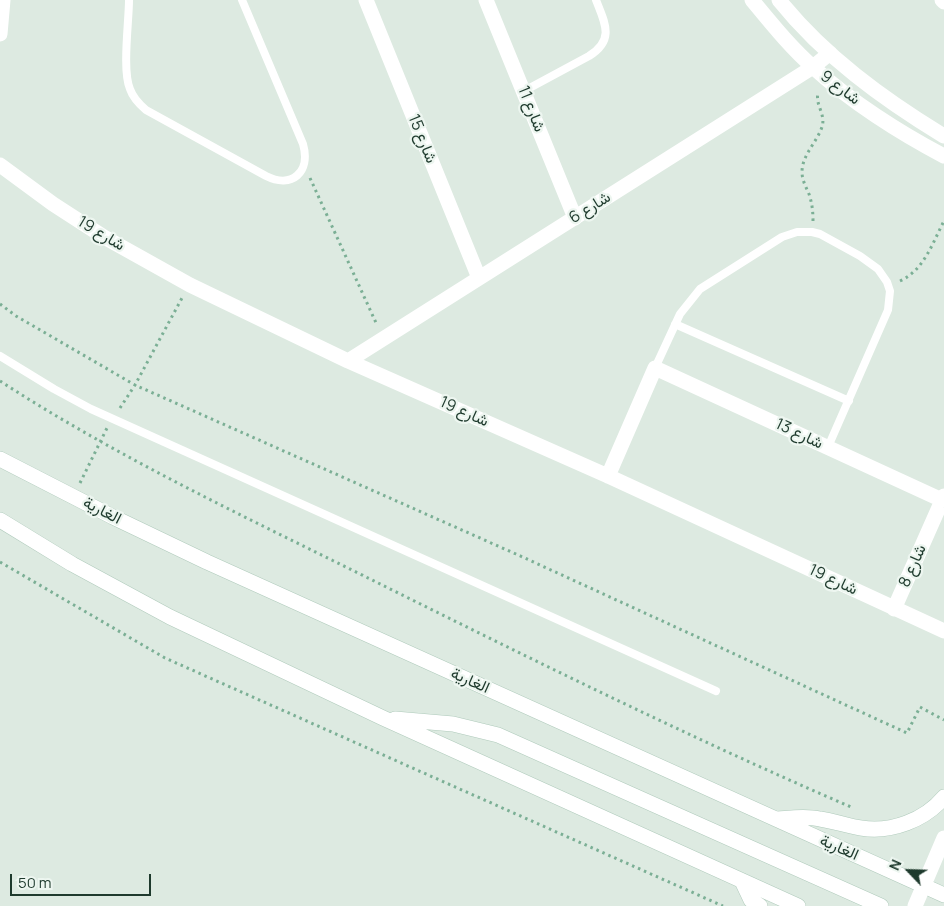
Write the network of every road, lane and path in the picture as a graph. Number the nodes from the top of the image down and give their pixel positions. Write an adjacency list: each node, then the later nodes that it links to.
1 (3, 0): 9 (street)
2 (130, 0): 16 (lane)
3 (242, 0): 16 (lane)
4 (366, 0): 20 (street, شارع 15)
5 (486, 0): 12 (street, شارع 11)
6 (596, 0): 12 (lane)
7 (752, 0): 11 (street, شارع 9)
8 (779, 0): 10 (street, شارع 9)
9 (0, 34)
10 (830, 53): 11 (street, شارع 6); 13 (street, شارع 9)
11 (818, 72): 14 (street, شارع 9); 17 (street, شارع 6); 19 (path)
12 (524, 91): 17 (street, شارع 11)
13 (944, 136)
14 (944, 156)
15 (0, 165): 21 (street, شارع 19)
16 (304, 166): 25 (path)
17 (575, 218): 20 (street, شارع 6)
18 (944, 221): 22 (path)
19 (812, 232): 22 (lane); 24 (lane)
20 (479, 278): 25 (street, شارع 6)
21 (190, 285): 27 (street, شارع 19); 30 (path)
22 (888, 287): 31 (lane)
23 (0, 304): 30 (path)
24 (675, 324): 28 (lane); 31 (lane)
25 (383, 339): 27 (street, شارع 6)
26 (0, 356): 32 (lane)
27 (348, 361): 36 (street, شارع 19)
28 (655, 368): 34 (street, شارع 13); 36 (street)
29 (0, 381): 33 (path)
30 (135, 385): 32 (path); 45 (path)
31 (849, 401): 34 (lane)
32 (113, 418): 33 (path); 43 (lane)
33 (100, 441): 37 (path); 47 (path)
34 (828, 447): 38 (street, شارع 13)
35 (0, 459): 37 (street, الغارية)
36 (608, 476): 41 (street, شارع 19)
37 (74, 497): 48 (street, الغارية)
38 (943, 498): 41 (street, شارع 8)
39 (0, 520): 44 (street)
40 (0, 562): 53 (path)
41 (894, 609): 42 (street, شارع 19)
42 (944, 631)
43 (716, 691)
44 (383, 718): 50 (street); 56 (street)
45 (944, 720)
46 (944, 797): 48 (street)
47 (857, 810)
48 (777, 820): 51 (street, الغارية)
49 (944, 838): 51 (street)
50 (742, 881): 54 (street); 55 (street)
51 (924, 886): 52 (street, الغارية); 57 (street)
52 (944, 895)
53 (723, 906)
54 (760, 906)
55 (798, 906)
56 (880, 906)
57 (915, 906)

